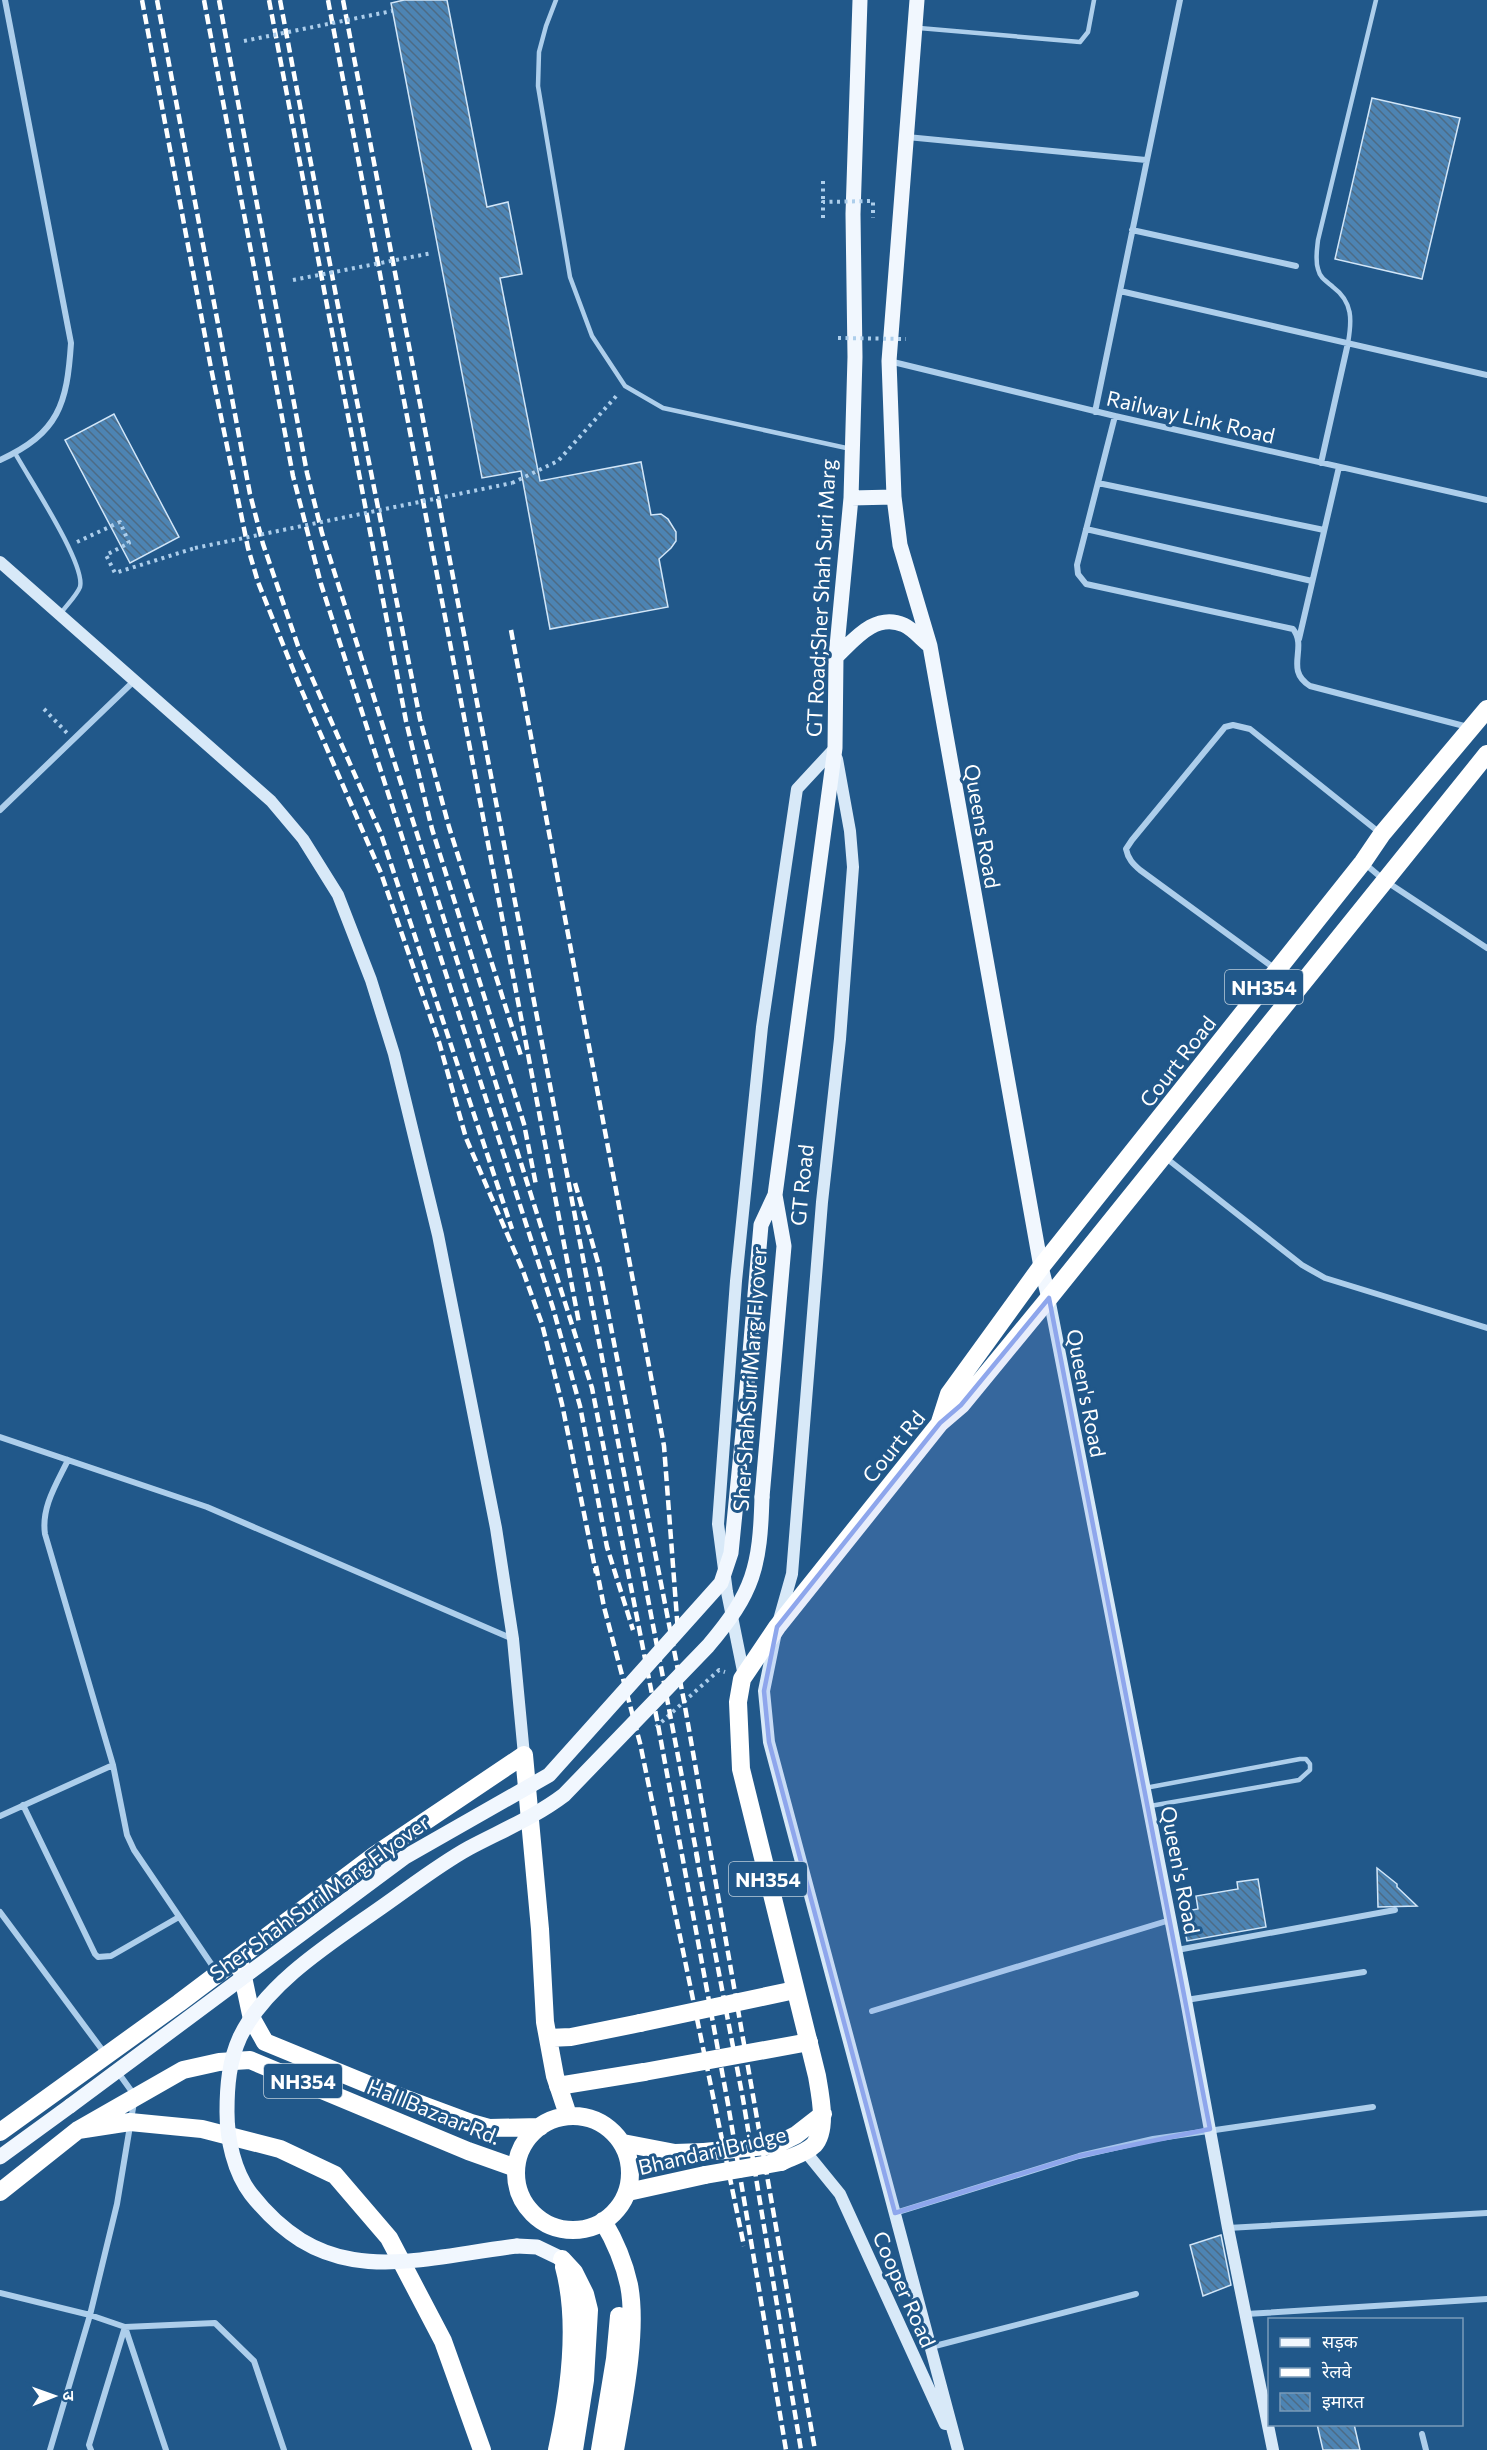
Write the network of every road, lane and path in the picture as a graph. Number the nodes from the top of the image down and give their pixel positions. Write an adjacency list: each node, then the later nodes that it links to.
1 (5, 0): 31 (street)
2 (556, 0): 27 (lane)
3 (860, 0): 30 (main road, GT Road;Sher Shah Suri Marg)
4 (917, 0): 9 (main road)
5 (1094, 0): 9 (lane)
6 (1180, 0): 12 (street)
7 (1376, 0): 24 (lane)
8 (392, 11): 10 (path, bridge)
9 (916, 27): 11 (main road)
10 (244, 41)
11 (905, 137): 12 (street); 25 (main road)
12 (1146, 160): 17 (street)
13 (823, 182): 14 (path)
14 (823, 202): 15 (path, bridge); 16 (path, bridge)
15 (823, 218)
16 (873, 218)
17 (1132, 230): 19 (street); 21 (street)
18 (432, 253): 20 (path, bridge)
19 (1296, 266)
20 (293, 280)
21 (1120, 291): 24 (street); 28 (street)
22 (838, 338): 23 (path, bridge)
23 (906, 339)
24 (1348, 343): 26 (street); 33 (street)
25 (889, 361): 28 (street, Railway Link Road); 36 (main road, Queens Road)
26 (1487, 375)
27 (625, 386): 30 (lane); 41 (path, bridge)
28 (1095, 412): 29 (street, Railway Link Road)
29 (1115, 416): 33 (street, Railway Link Road); 35 (street)
30 (851, 449): 37 (main road, GT Road;Sher Shah Suri Marg)
31 (15, 453): 32 (street); 41 (lane)
32 (0, 460)
33 (1321, 463): 34 (street, Railway Link Road)
34 (1339, 467): 38 (street, Railway Link Road); 40 (street)
35 (1098, 483): 39 (street); 40 (street)
36 (894, 497): 37 (main road); 46 (main road, Queens Road)
37 (851, 498): 47 (main road, GT Road;Sher Shah Suri Marg)
38 (1487, 500)
39 (1086, 529): 43 (street); 45 (street)
40 (1324, 530): 43 (street)
41 (68, 546): 44 (lane)
42 (0, 562): 44 (main road)
43 (1312, 581): 45 (street)
44 (59, 615): 48 (main road)
45 (1298, 639): 51 (street)
46 (930, 646): 47 (main road); 63 (main road, Queens Road)
47 (836, 657): 53 (main road, GT Road;Sher Shah Suri Marg)
48 (134, 681): 52 (street); 70 (main road)
49 (44, 709): 52 (path)
50 (1487, 709): 51 (highway, Court Road / NH354)
51 (1471, 728): 56 (highway, Court Road / NH354)
52 (73, 740): 55 (street)
53 (835, 748): 62 (main road, GT Road;Sher Shah Suri Marg); 69 (main road, GT Road); 71 (main road)
54 (1487, 754): 58 (highway, NH354)
55 (0, 810)
56 (1382, 834): 57 (highway, Court Road / NH354); 60 (street)
57 (1363, 862): 58 (street); 60 (highway, Court Road / NH354)
58 (1384, 880): 59 (street); 61 (highway, NH354)
59 (1487, 948)
60 (1277, 970): 63 (highway, Court Road / NH354)
61 (1163, 1156): 64 (highway, NH354); 65 (street)
62 (775, 1195): 105 (main road, Sher Shah Suri Marg Flyover, bridge); 113 (main road, Sher Shah Suri Marg Flyover, bridge)
63 (1041, 1267): 64 (main road, Queens Road); 66 (highway, Court Road / NH354)
64 (1049, 1298): 66 (highway, Court Rd / NH354); 74 (main road, Queen's Road)
65 (1487, 1328)
66 (940, 1423): 69 (highway, Court Rd / NH354)
67 (0, 1437): 68 (street)
68 (68, 1460): 70 (street); 73 (street)
69 (777, 1627): 71 (highway, NH354); 109 (main road, GT Road)
70 (513, 1639): 72 (main road)
71 (743, 1678): 86 (highway, NH354)
72 (524, 1755): 83 (highway); 89 (highway)
73 (113, 1765): 75 (street); 80 (street)
74 (1145, 1788): 76 (main road, Queen's Road); 76 (lane)
75 (23, 1805): 77 (street); 80 (street)
76 (1149, 1807): 81 (main road, Queen's Road)
77 (0, 1815)
78 (1395, 1910): 82 (street)
79 (0, 1912): 91 (street)
80 (179, 1917): 85 (street)
81 (1170, 1920): 82 (main road, Queen's Road); 88 (street)
82 (1177, 1950): 87 (main road, Queen's Road)
83 (239, 1958): 85 (highway); 98 (highway, Hall Bazaar Rd.)
84 (1364, 1972): 87 (street)
85 (218, 1974): 91 (highway)
86 (795, 1990): 89 (highway, bridge); 90 (highway, NH354)
87 (1186, 2000): 99 (main road, Queen's Road)
88 (872, 2011)
89 (548, 2038): 92 (highway)
90 (809, 2042): 92 (highway, bridge); 95 (highway, NH354)
91 (106, 2055): 93 (street); 101 (highway)
92 (558, 2086): 96 (highway)
93 (135, 2096): 97 (street); 100 (highway, NH354); 106 (highway, Hall Bazaar Rd. / NH354)
94 (1373, 2107): 99 (street)
95 (823, 2114): 103 (highway, NH354); 104 (highway, Bhandari Bridge)
96 (568, 2115): 98 (highway); 102 (highway)
97 (130, 2122): 100 (highway); 119 (street); 129 (highway)
98 (540, 2127): 106 (highway)
99 (1210, 2129): 109 (street); 112 (main road, Queen's Road)
100 (78, 2130): 107 (highway, NH354)
101 (0, 2132)
102 (622, 2143): 104 (highway, Bhandari Bridge, bridge); 108 (highway)
103 (805, 2151): 104 (highway, Bhandari Bridge); 134 (main road, Cooper Road)
104 (778, 2154): 108 (highway, Bhandari Bridge, bridge)
105 (0, 2157)
106 (516, 2168): 111 (highway)
107 (0, 2192)
108 (628, 2192): 111 (highway)
109 (895, 2213): 121 (main road, GT Road)
110 (1487, 2213): 112 (street)
111 (603, 2221): 114 (highway)
112 (1228, 2228): 118 (main road, Queen's Road)
113 (562, 2259): 130 (highway); 131 (highway)
114 (623, 2266): 132 (highway); 133 (highway)
115 (0, 2293): 119 (street)
116 (1136, 2294): 121 (street)
117 (1487, 2299): 118 (street)
118 (1246, 2314): 122 (main road, Queen's Road)
119 (90, 2315): 120 (street); 126 (street)
120 (124, 2327): 125 (street); 127 (street); 128 (street)
121 (931, 2348): 134 (main road, GT Road)
122 (1268, 2425)
123 (1268, 2426): 135 (main road, Queen's Road)
124 (1422, 2434): 136 (street)
125 (89, 2448)
126 (50, 2450)
127 (166, 2450)
128 (284, 2450)
129 (482, 2450)
130 (557, 2450)
131 (574, 2450)
132 (600, 2450)
133 (615, 2450)
134 (957, 2450)
135 (1273, 2450)
136 (1426, 2450)

